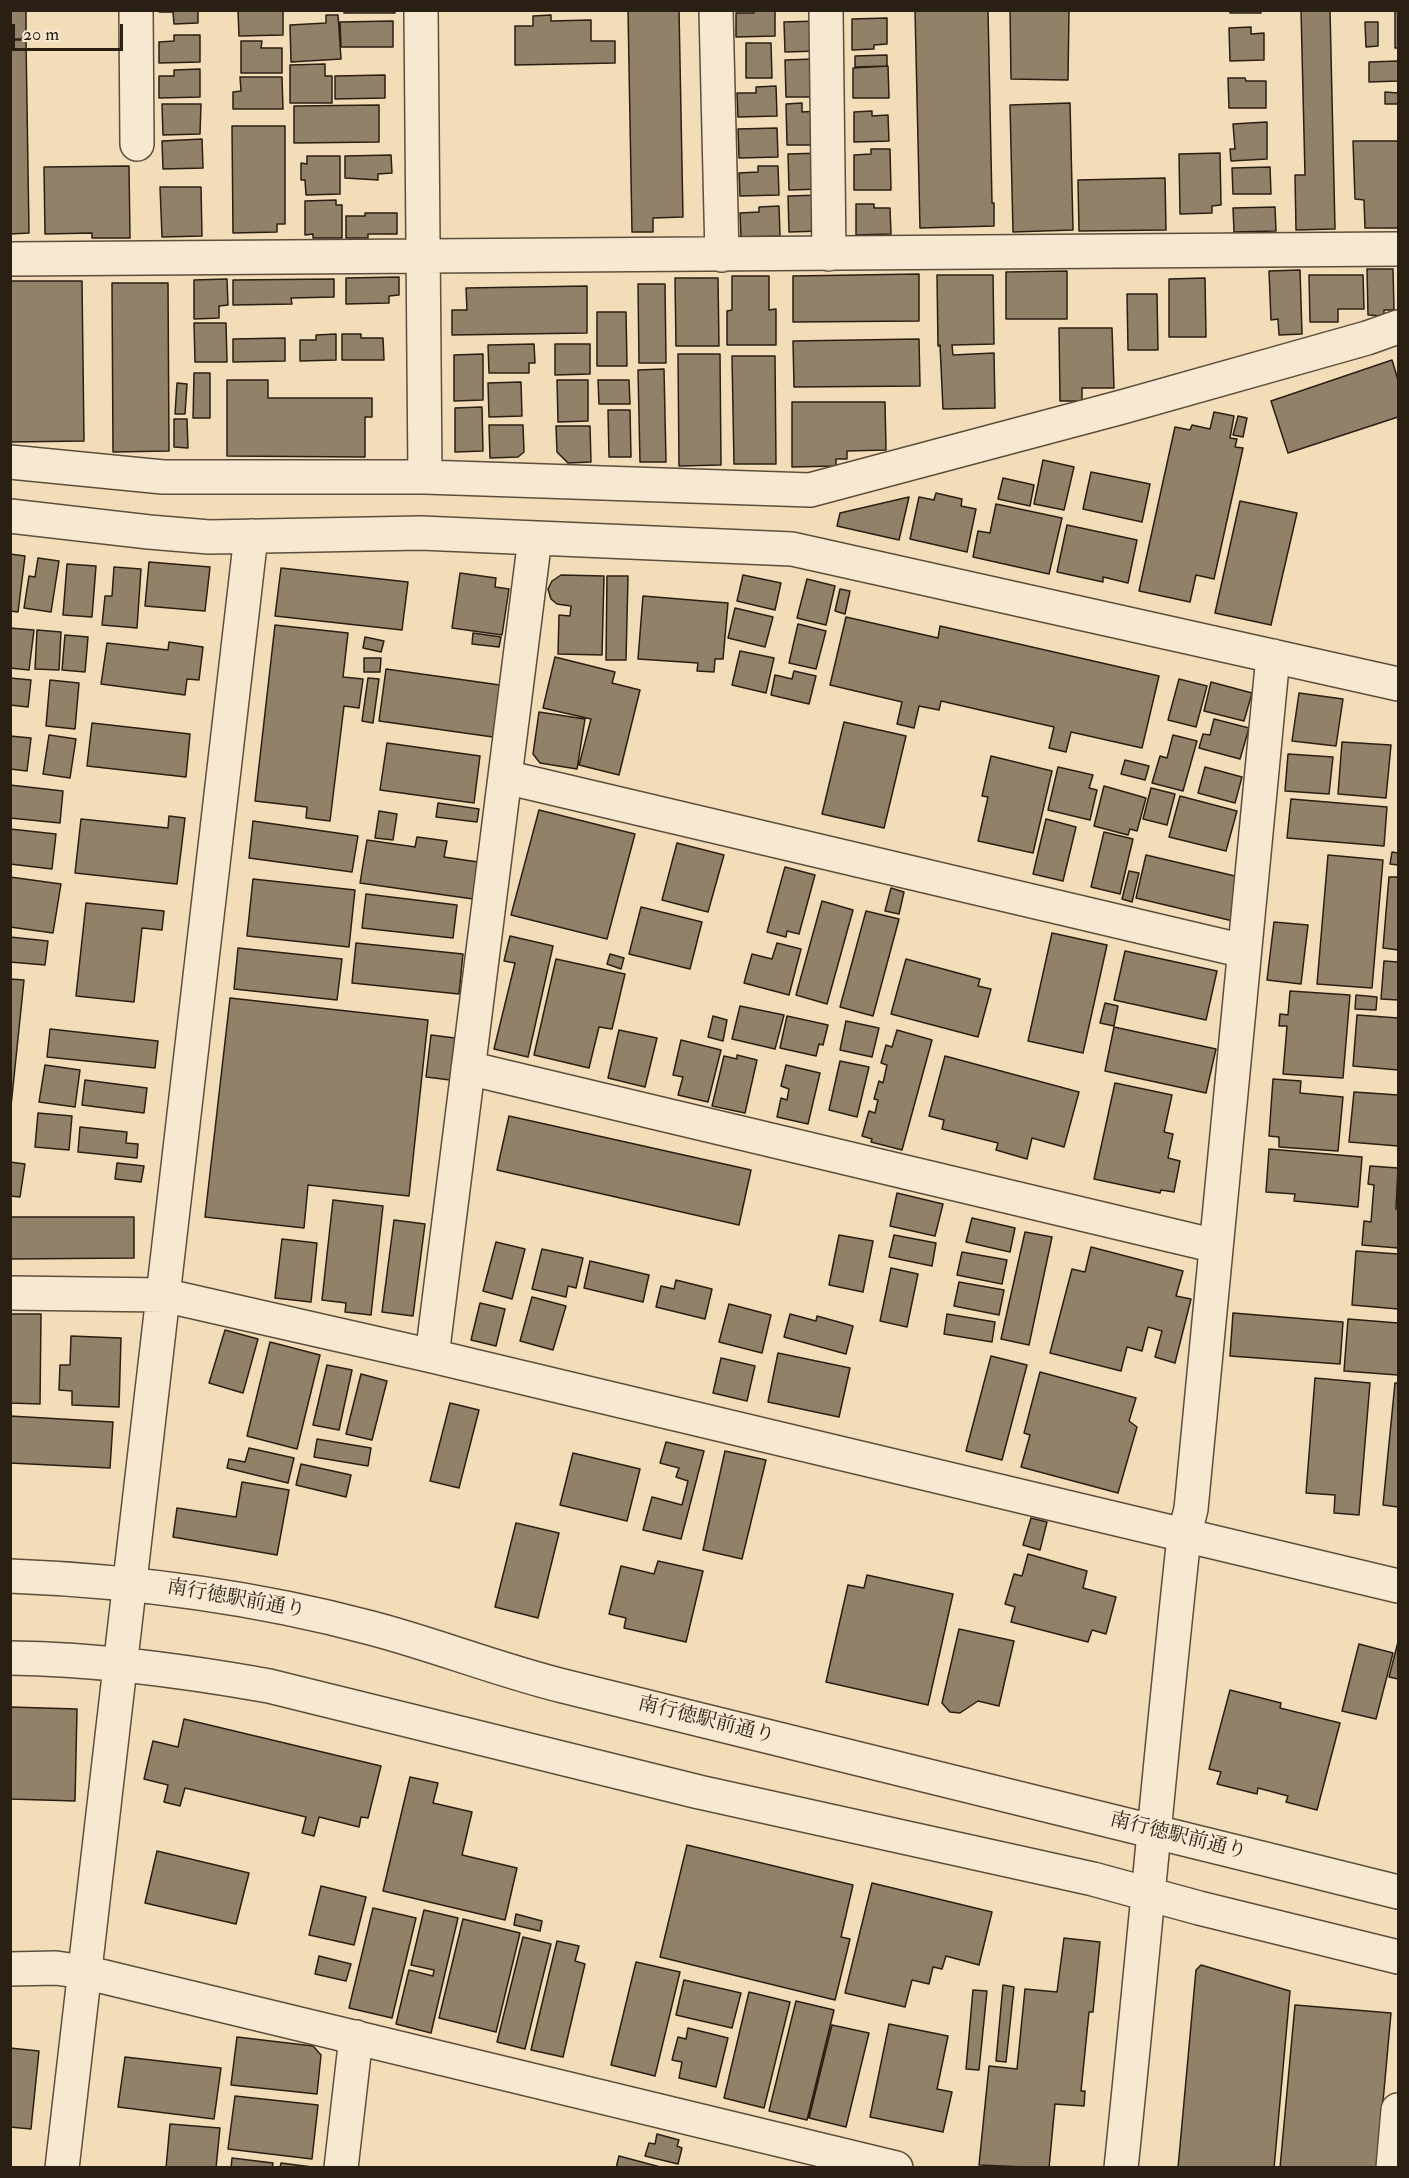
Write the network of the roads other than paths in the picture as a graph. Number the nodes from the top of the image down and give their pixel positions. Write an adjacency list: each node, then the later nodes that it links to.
1 (136, 10): 5 (street)
2 (421, 10): 9 (street)
3 (716, 10): 8 (street)
4 (826, 10): 7 (street)
5 (137, 144)
6 (1398, 249): 7 (street)
7 (829, 254): 8 (street)
8 (722, 255): 9 (street)
9 (423, 258): 10 (street); 13 (street)
10 (10, 259)
11 (1398, 327): 13 (street)
12 (10, 462): 13 (street)
13 (425, 477)
14 (10, 516): 15 (street)
15 (251, 536): 16 (street); 24 (street)
16 (535, 538): 17 (street); 19 (street)
17 (1273, 656): 18 (street); 20 (street)
18 (1398, 684)
19 (505, 777): 20 (street); 21 (street)
20 (1244, 951): 22 (street)
21 (468, 1068): 22 (street); 25 (street)
22 (1216, 1246): 26 (street)
23 (10, 1293): 24 (street)
24 (163, 1295): 25 (street); 28 (street)
25 (432, 1356): 26 (street)
26 (1184, 1537): 29 (street); 32 (street)
27 (10, 1576): 28 (street, 南行徳駅前通り)
28 (129, 1583): 31 (street); 32 (street, 南行徳駅前通り)
29 (1398, 1587)
30 (10, 1658): 31 (street)
31 (120, 1664): 34 (street); 37 (street)
32 (1153, 1831): 33 (street, 南行徳駅前通り); 34 (street)
33 (1398, 1892)
34 (1148, 1894): 35 (street); 43 (street)
35 (1398, 1957)
36 (10, 1969): 37 (street)
37 (84, 1972): 38 (street); 40 (street)
38 (356, 2037): 41 (street); 42 (street)
39 (1398, 2110): 44 (street)
40 (62, 2168)
41 (341, 2168)
42 (896, 2168)
43 (1121, 2168)
44 (1393, 2168)

